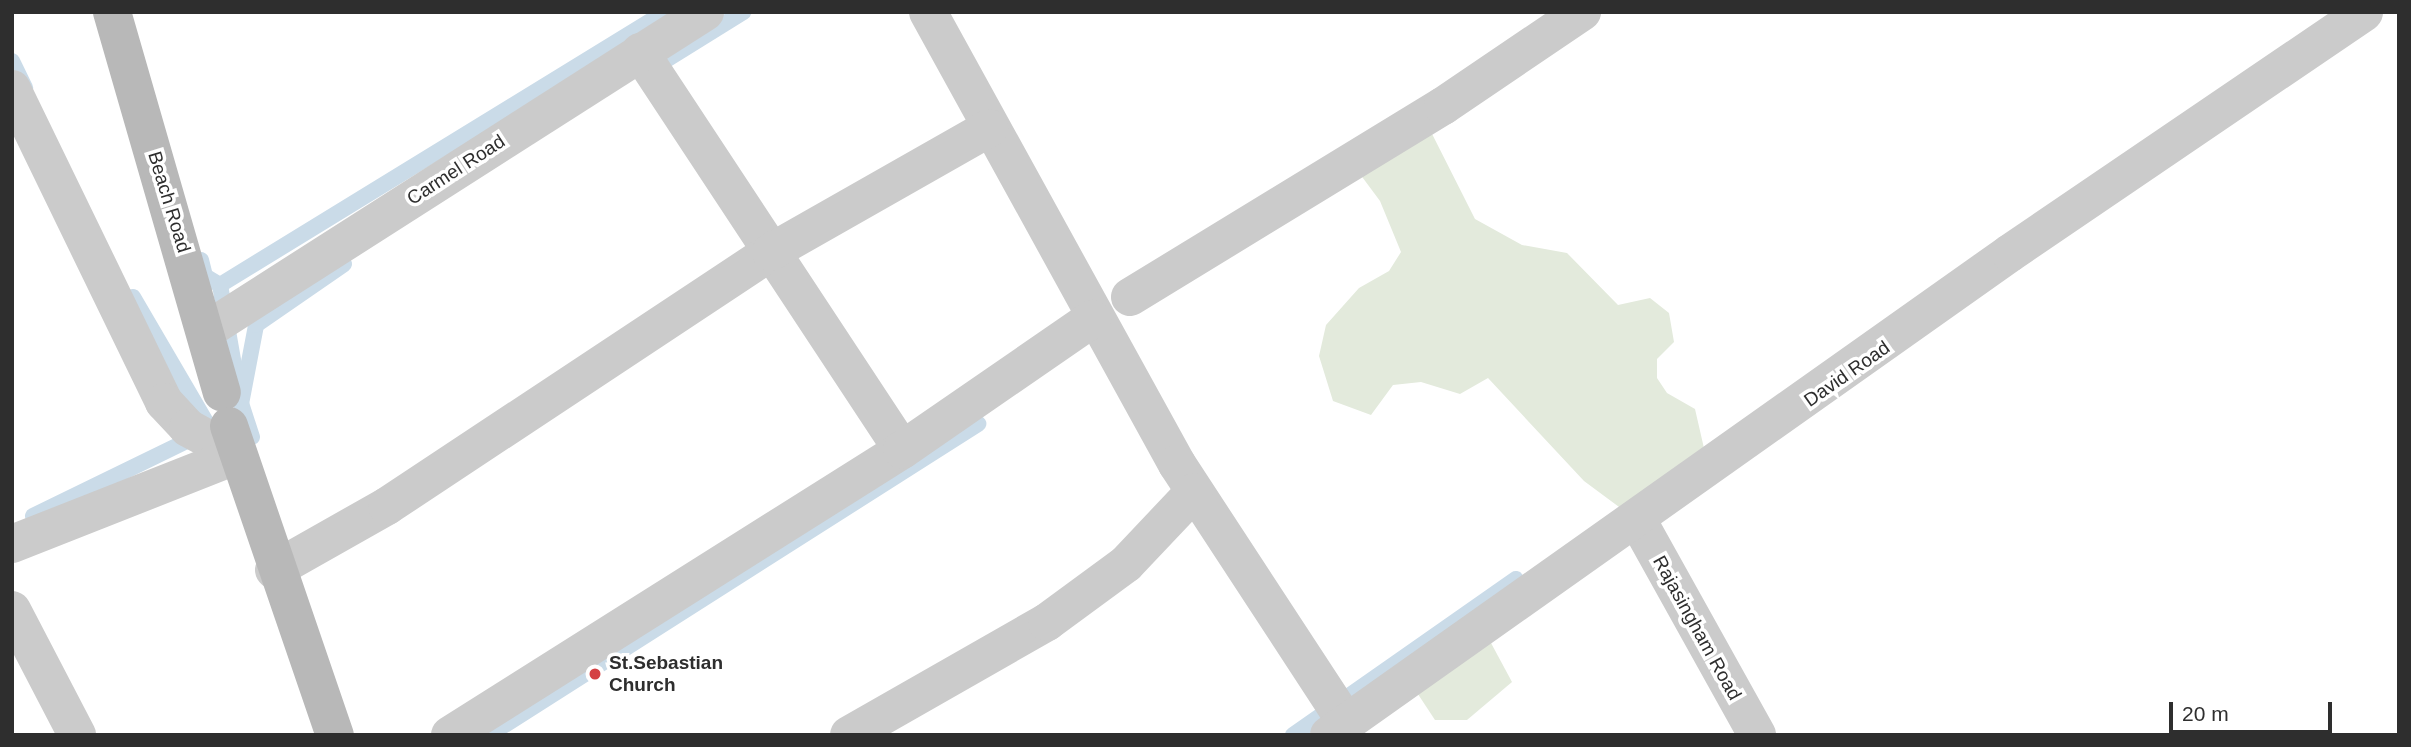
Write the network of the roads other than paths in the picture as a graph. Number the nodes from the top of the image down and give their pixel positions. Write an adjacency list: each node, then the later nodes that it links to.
1 (112, 12): 12 (main road, Beach Road)
2 (705, 12): 6 (street, Carmel Road)
3 (928, 12): 8 (street)
4 (1582, 12): 10 (street)
5 (2364, 12): 16 (street, David Road)
6 (639, 52): 9 (street); 12 (street, Carmel Road)
7 (12, 89): 13 (street)
8 (989, 128): 9 (street); 11 (street)
9 (771, 252): 14 (street); 18 (street)
10 (1130, 297)
11 (1093, 319): 14 (street); 15 (street)
12 (207, 330): 13 (main road, Beach Road)
13 (230, 425): 17 (street); 18 (main road, Beach Road)
14 (902, 450): 24 (street)
15 (1194, 492): 20 (street); 21 (street)
16 (1637, 521): 20 (street, David Road); 25 (street, Rajasingham Road)
17 (12, 544)
18 (274, 570): 23 (main road, Beach Road)
19 (12, 610): 22 (street)
20 (1338, 728)
21 (859, 732)
22 (77, 735)
23 (335, 735)
24 (450, 735)
25 (1757, 735)

